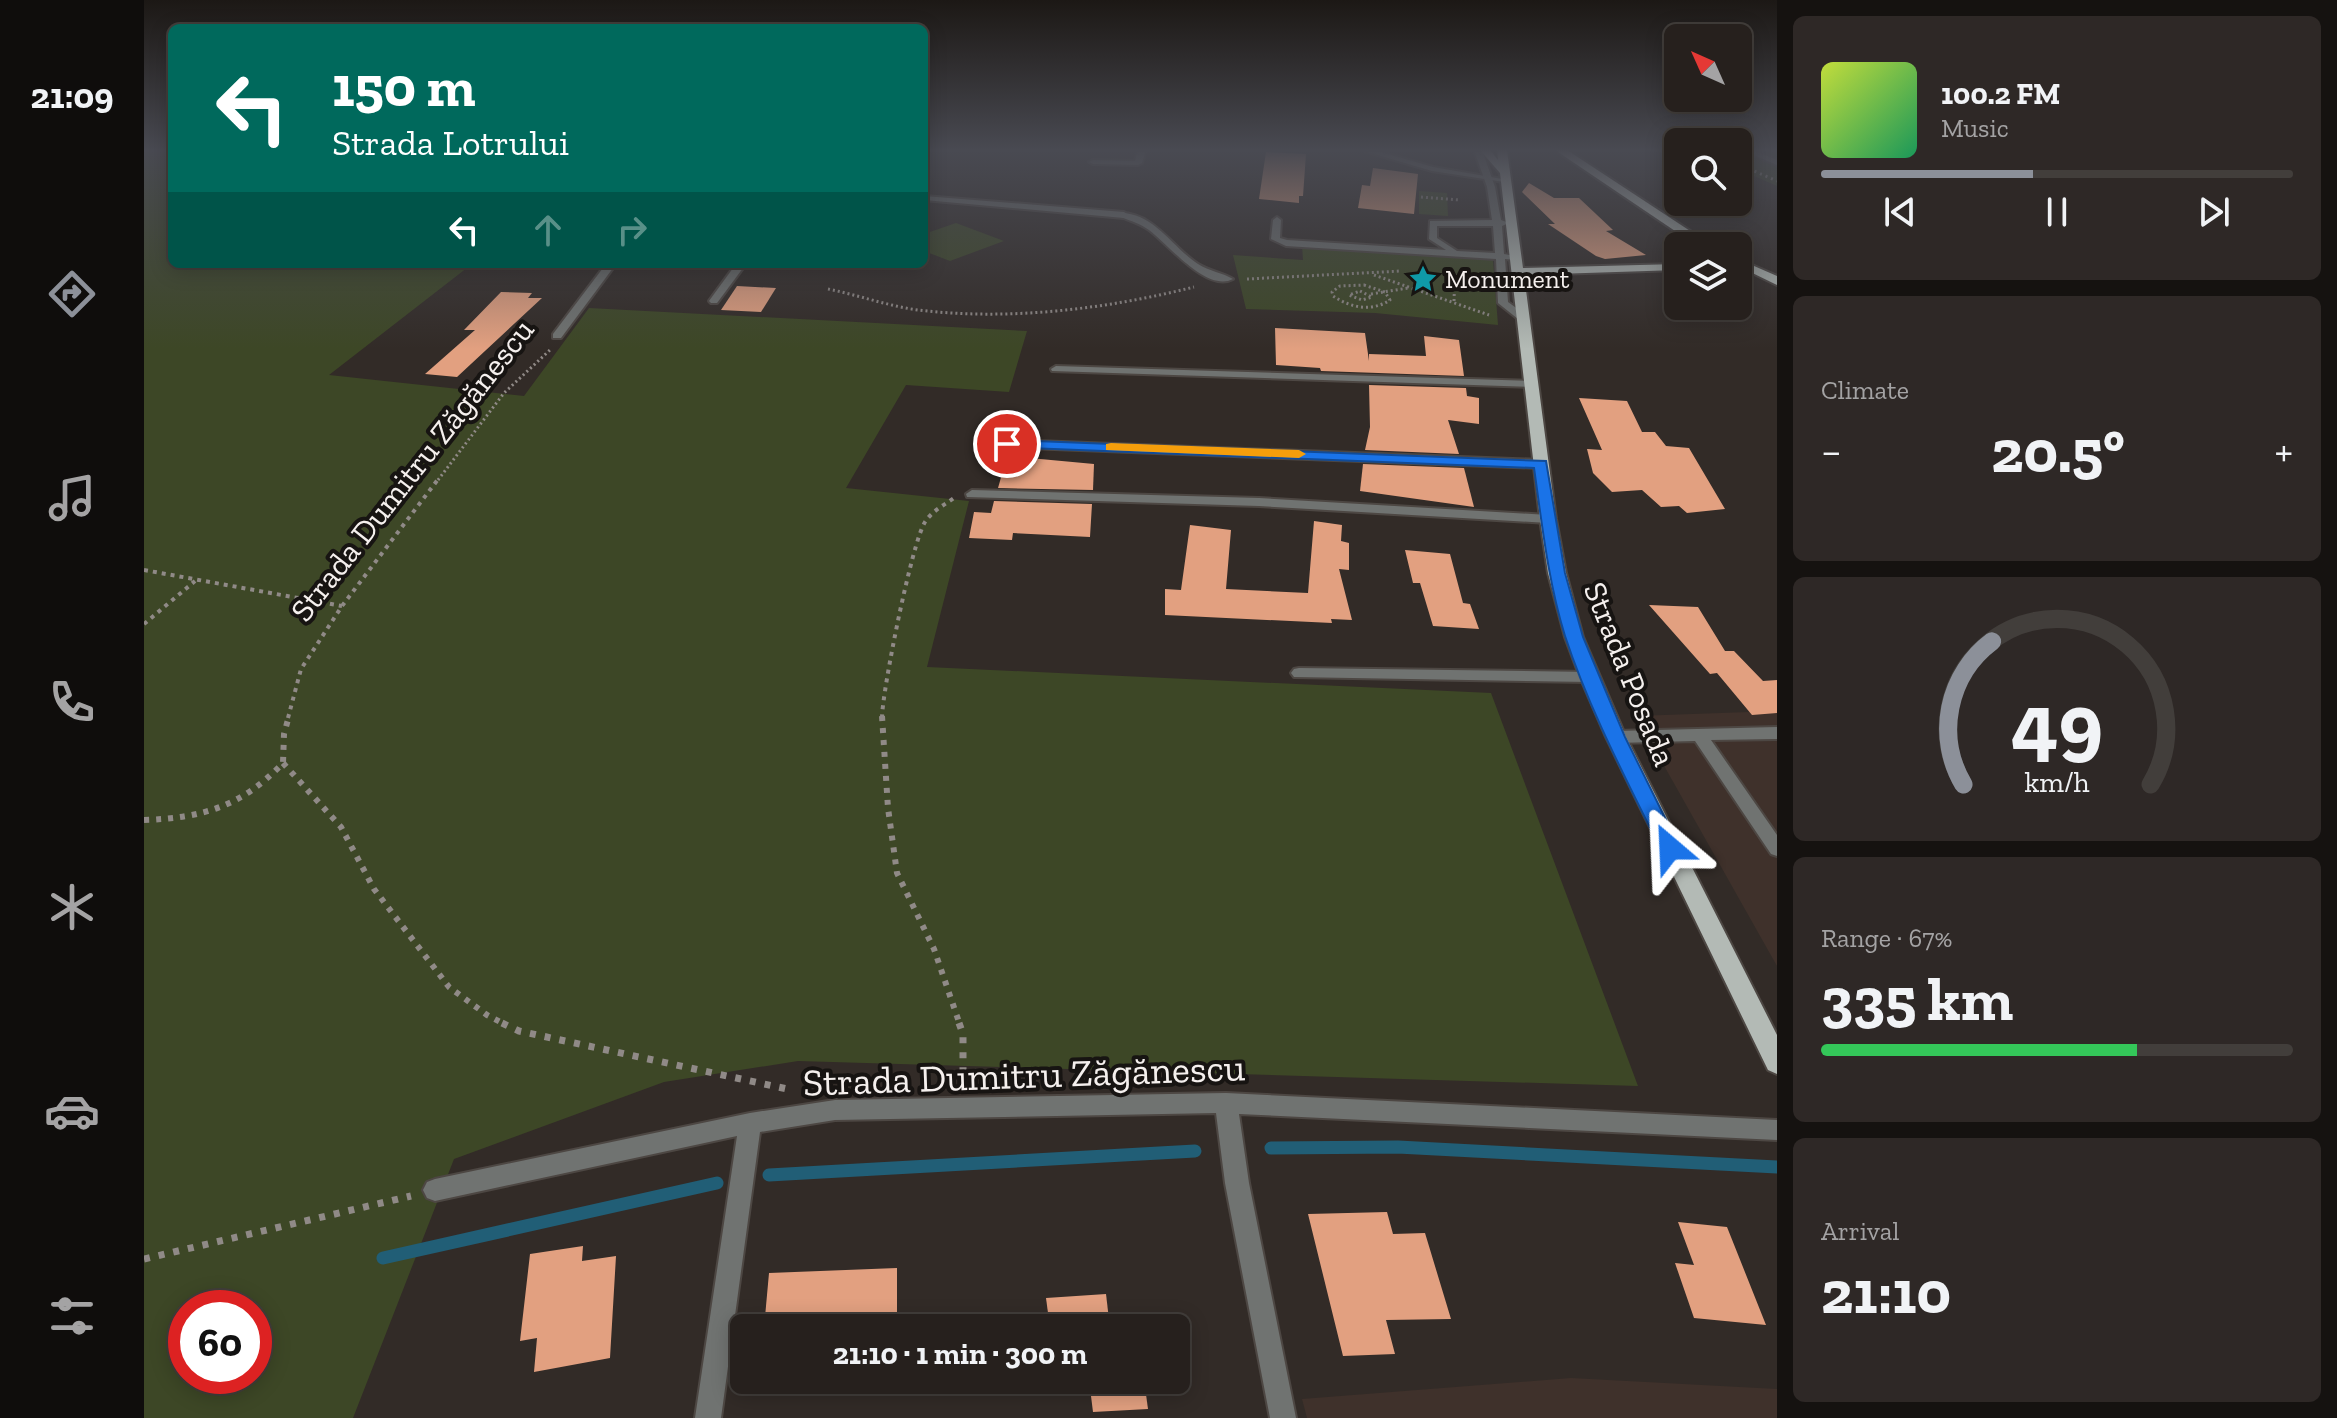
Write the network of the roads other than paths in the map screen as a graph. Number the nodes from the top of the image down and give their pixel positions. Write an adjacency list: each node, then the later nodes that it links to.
1 (1126, 216): 17 (street)
2 (1495, 216): 6 (street)
3 (1509, 216): 7 (main road, Strada Posada)
4 (1656, 216): 8 (main road)
5 (1277, 220): 9 (street)
6 (1496, 223): 7 (street); 9 (street); 10 (street)
7 (1510, 223): 11 (main road, Strada Posada)
8 (1683, 232)
9 (1461, 254): 10 (street)
10 (1500, 256): 11 (street); 20 (street)
11 (1515, 257): 16 (main road, Strada Posada)
12 (1664, 267): 16 (main road)
13 (608, 268): 21 (street, Strada Dumitru Zăgănescu)
14 (738, 268): 19 (street)
15 (1752, 270): 18 (main road)
16 (1517, 272): 20 (main road, Strada Posada)
17 (1228, 279)
18 (1777, 281)
19 (714, 301)
20 (1523, 323): 23 (main road, Strada Posada)
21 (557, 336)
22 (1056, 369): 23 (street)
23 (1532, 384): 25 (main road, Strada Posada)
24 (1007, 444): 25 (street)
25 (1541, 464): 27 (main road, Strada Posada)
26 (972, 494): 27 (street)
27 (1548, 519): 29 (main road, Strada Posada)
28 (1299, 673): 29 (street)
29 (1590, 677): 32 (main road, Strada Posada)
30 (1777, 733): 31 (street)
31 (1700, 736): 32 (street); 33 (street)
32 (1616, 737): 34 (main road, Strada Posada)
33 (1777, 849)
34 (1777, 1062)
35 (1226, 1103): 36 (street, Strada Dumitru Zăgănescu); 37 (street, Strada Dumitru Zăgănescu); 40 (street)
36 (750, 1123): 38 (street, Strada Dumitru Zăgănescu); 39 (street)
37 (1777, 1130)
38 (435, 1190)
39 (708, 1418)
40 (1283, 1418)

